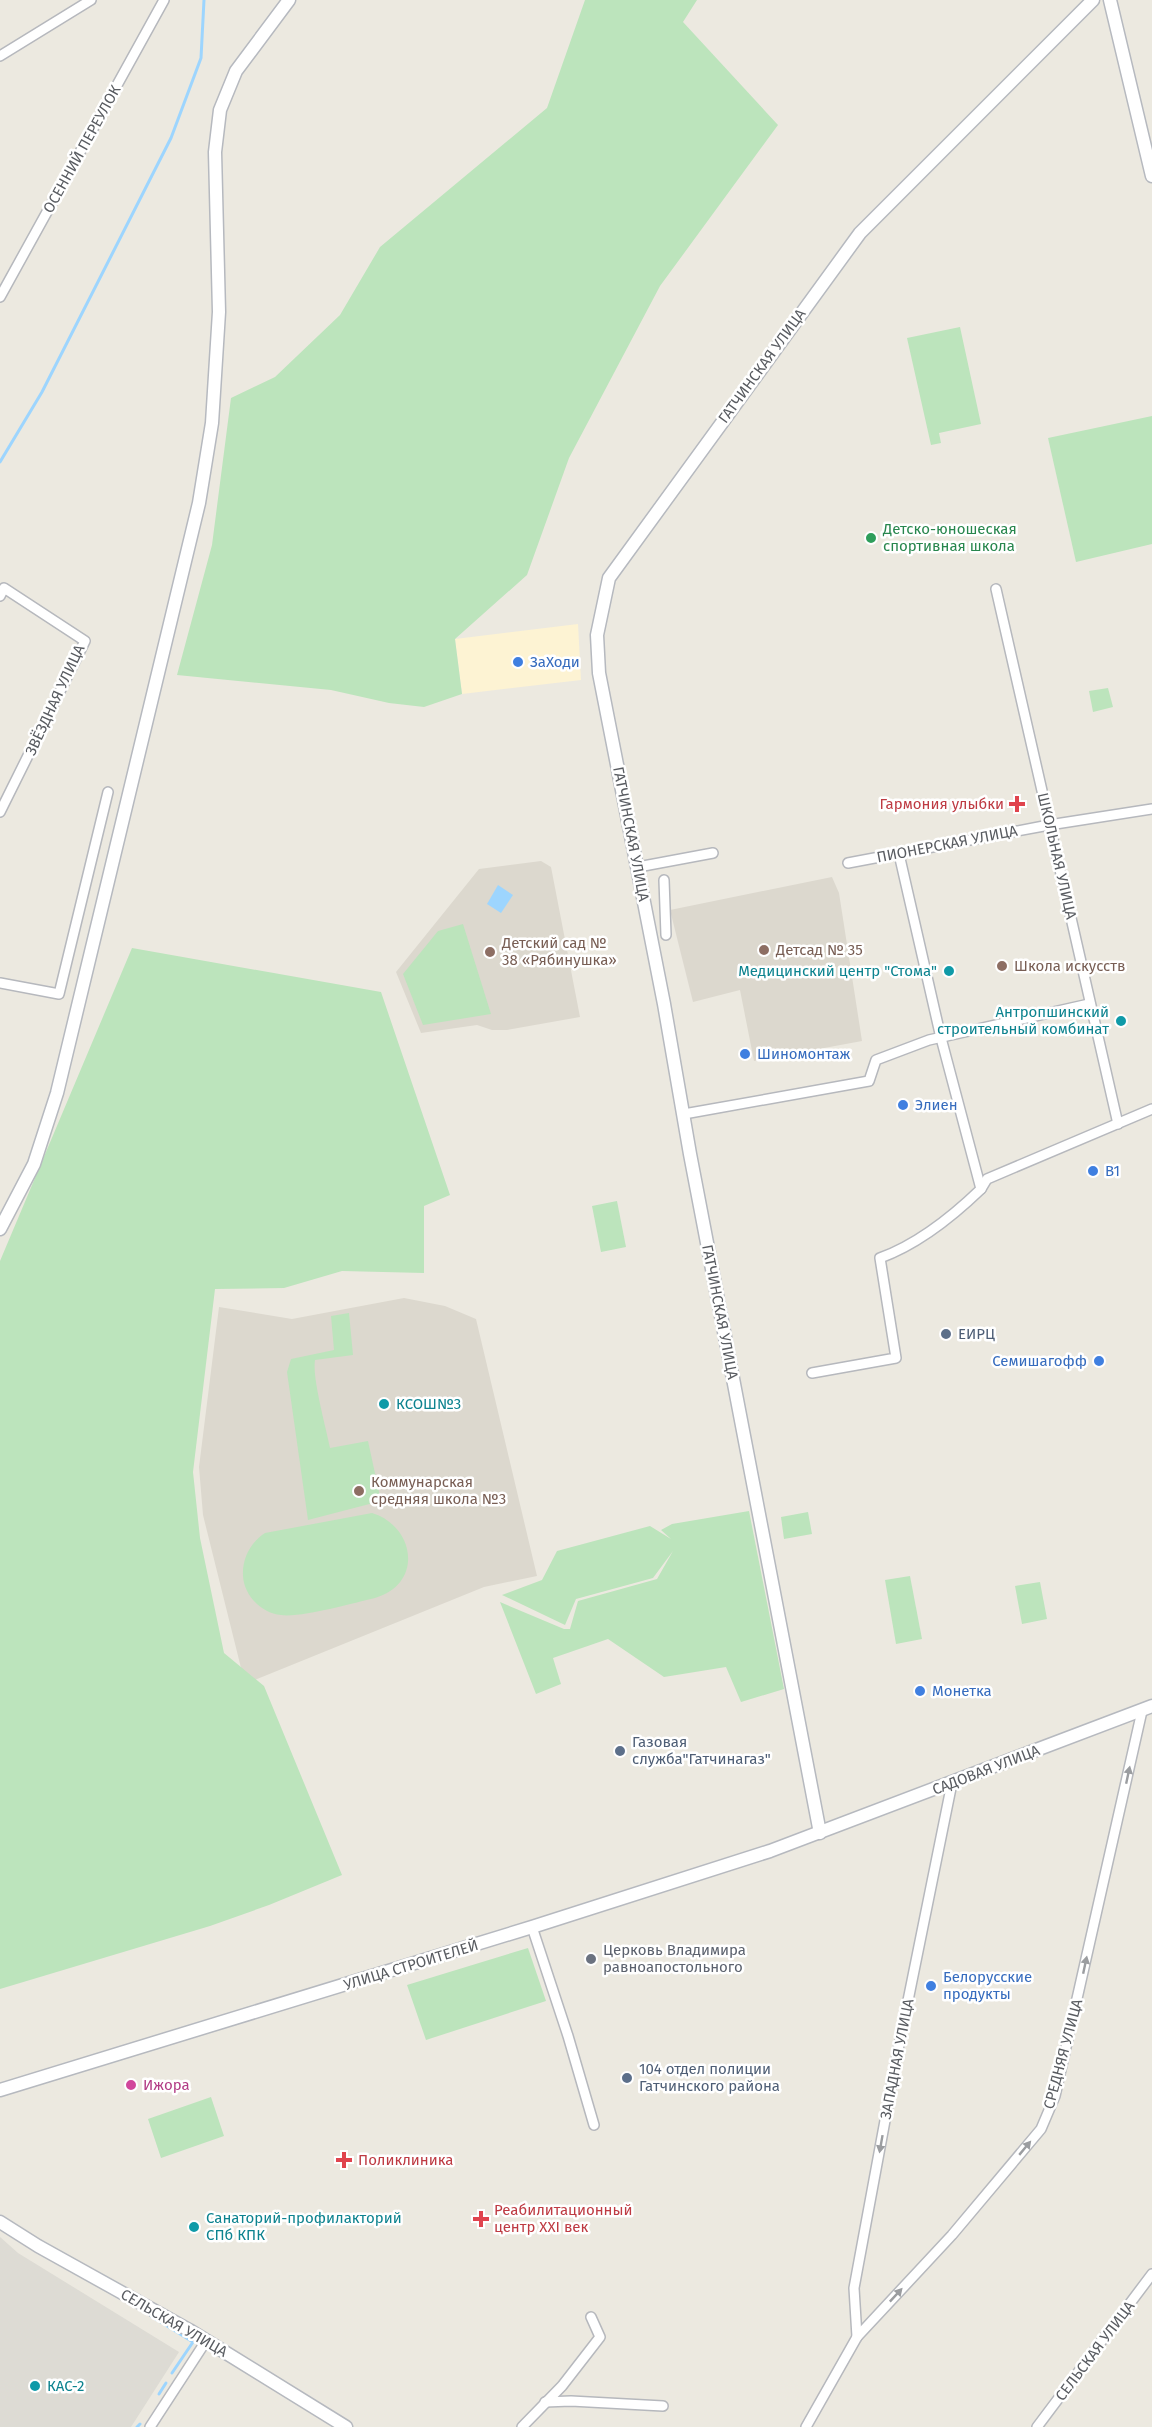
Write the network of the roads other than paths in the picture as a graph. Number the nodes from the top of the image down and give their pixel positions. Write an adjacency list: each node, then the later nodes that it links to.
1 (91, 0): 6 (street)
2 (164, 0): 8 (street, ОСЕННИЙ ПЕРЕУЛОК)
3 (289, 0): 28 (main road)
4 (1093, 0): 18 (main road, ГАТЧИНСКАЯ УЛИЦА)
5 (1110, 0): 7 (main road)
6 (1, 57)
7 (1152, 176)
8 (0, 297)
9 (996, 589): 14 (street, ШКОЛЬНАЯ УЛИЦА)
10 (2, 592): 13 (street, ЗВЁЗДНАЯ УЛИЦА)
11 (108, 792): 21 (street)
12 (1152, 809): 14 (street, ПИОНЕРСКАЯ УЛИЦА)
13 (0, 812)
14 (1049, 825): 16 (street, ПИОНЕРСКАЯ УЛИЦА); 22 (street, ШКОЛЬНАЯ УЛИЦА)
15 (713, 853): 18 (street)
16 (899, 854): 17 (street, ПИОНЕРСКАЯ УЛИЦА); 23 (street)
17 (848, 863)
18 (638, 867): 25 (main road, ГАТЧИНСКАЯ УЛИЦА)
19 (664, 880): 20 (street)
20 (666, 935)
21 (0, 983)
22 (1089, 1004): 23 (street); 26 (street, ШКОЛЬНАЯ УЛИЦА)
23 (941, 1038): 25 (street); 27 (street)
24 (1152, 1109): 26 (street)
25 (684, 1114): 32 (main road, ГАТЧИНСКАЯ УЛИЦА)
26 (1118, 1124): 27 (street)
27 (981, 1189): 29 (street)
28 (0, 1228)
29 (812, 1373)
30 (1147, 1709): 31 (main road, САДОВАЯ УЛИЦА); 40 (street, СРЕДНЯЯ УЛИЦА, one-way to 30)
31 (952, 1783): 32 (main road, САДОВАЯ УЛИЦА); 38 (street, ЗАПАДНАЯ УЛИЦА, one-way to 38)
32 (820, 1833): 33 (main road, УЛИЦА СТРОИТЕЛЕЙ)
33 (532, 1927): 34 (main road, УЛИЦА СТРОИТЕЛЕЙ); 35 (street)
34 (0, 2090)
35 (594, 2125)
36 (0, 2222): 42 (main road, СЕЛЬСКАЯ УЛИЦА)
37 (1152, 2274): 49 (street, СЕЛЬСКАЯ УЛИЦА)
38 (854, 2311): 40 (street); 41 (street, ЗАПАДНАЯ УЛИЦА)
39 (591, 2317): 43 (street)
40 (873, 2319): 41 (street, СРЕДНЯЯ УЛИЦА)
41 (856, 2337): 48 (street, СРЕДНЯЯ УЛИЦА)
42 (206, 2340): 45 (street); 46 (main road, СЕЛЬСКАЯ УЛИЦА)
43 (545, 2402): 44 (street); 47 (street)
44 (663, 2406)
45 (150, 2427)
46 (346, 2427)
47 (522, 2427)
48 (806, 2427)
49 (1037, 2427)

